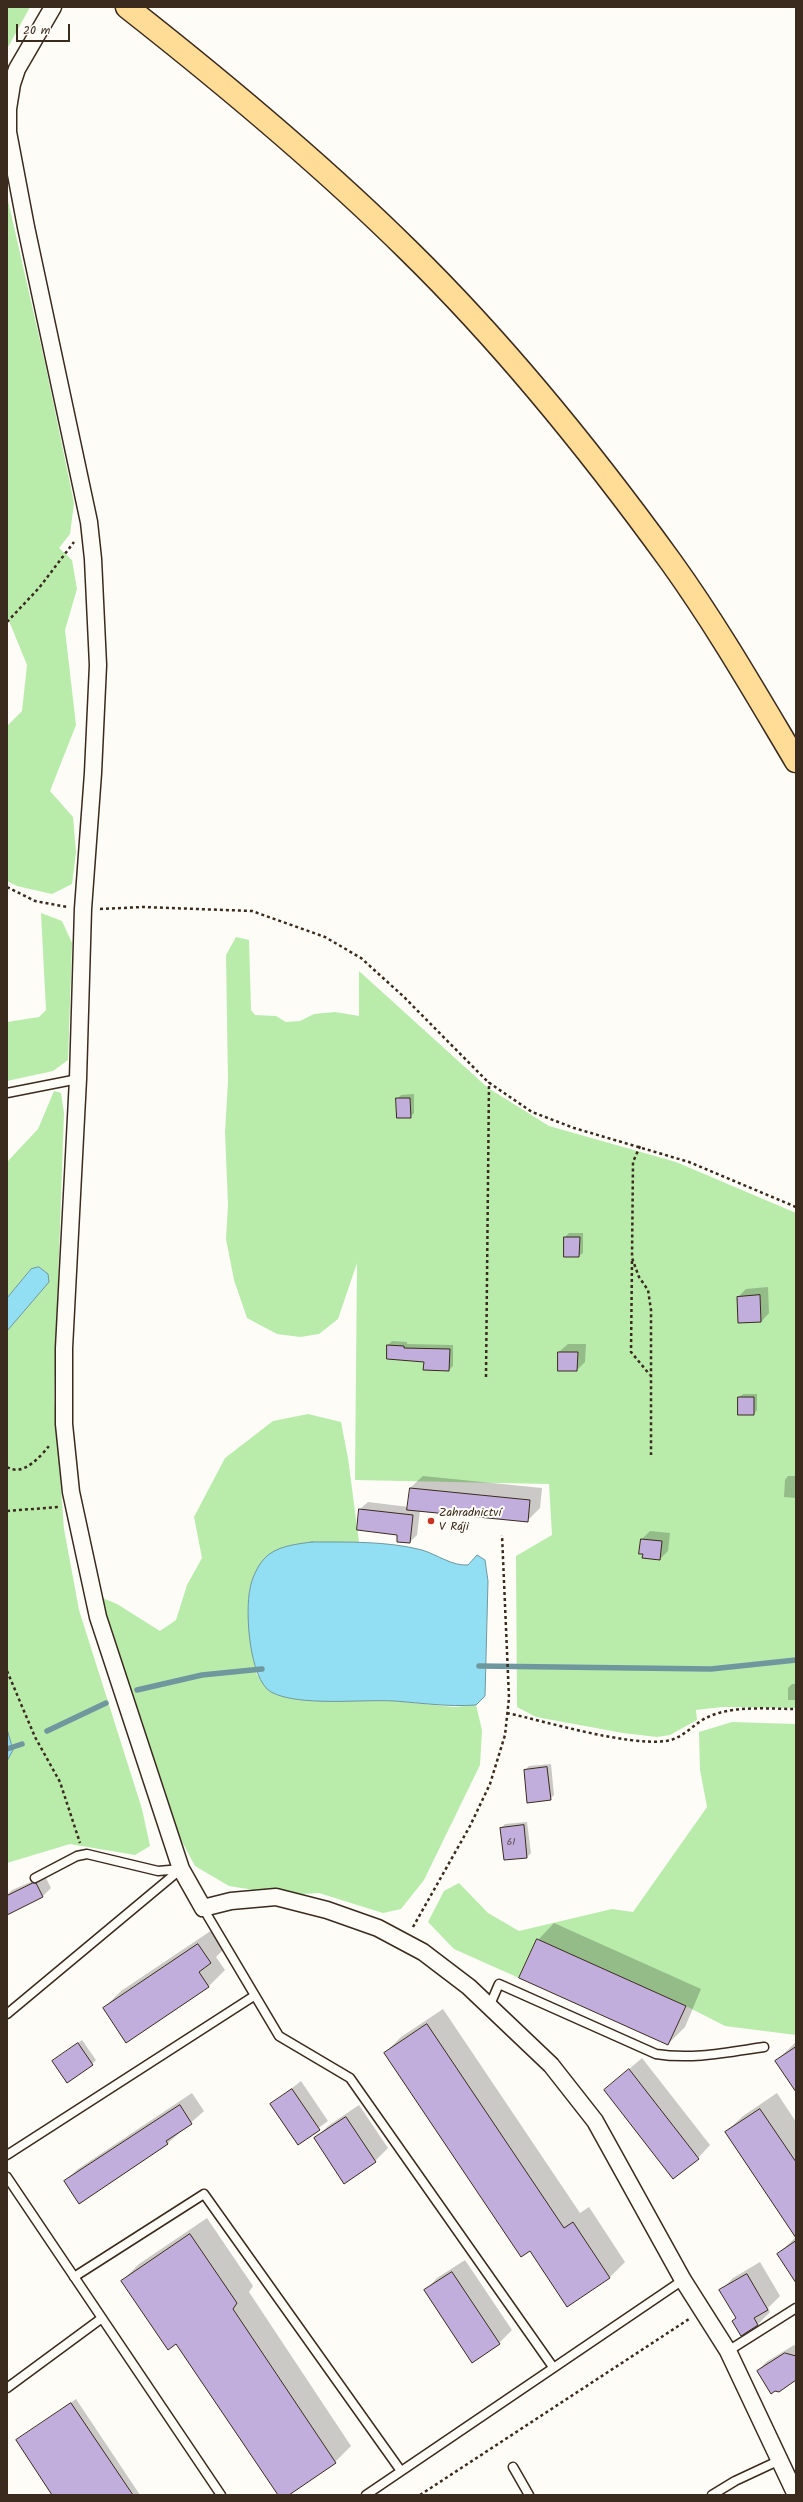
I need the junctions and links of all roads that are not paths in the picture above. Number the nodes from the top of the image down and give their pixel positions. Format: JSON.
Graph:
{"nodes":[{"id":1,"x":53,"y":7,"type":"edge"},
{"id":2,"x":127,"y":7,"type":"edge"},
{"id":3,"x":796,"y":761,"type":"edge"},
{"id":4,"x":78,"y":1079,"type":"junction"},
{"id":5,"x":7,"y":1094,"type":"edge"},
{"id":6,"x":182,"y":1869,"type":"junction"},
{"id":7,"x":36,"y":1878,"type":"dead end"},
{"id":8,"x":202,"y":1908,"type":"junction"},
{"id":9,"x":254,"y":1996,"type":"junction"},
{"id":10,"x":489,"y":2007,"type":"junction"},
{"id":11,"x":7,"y":2014,"type":"edge"},
{"id":12,"x":764,"y":2047,"type":"dead end"},
{"id":13,"x":7,"y":2155,"type":"edge"},
{"id":14,"x":7,"y":2177,"type":"edge"},
{"id":15,"x":74,"y":2277,"type":"junction"},
{"id":16,"x":683,"y":2280,"type":"junction"},
{"id":17,"x":796,"y":2308,"type":"edge"},
{"id":18,"x":102,"y":2318,"type":"junction"},
{"id":19,"x":728,"y":2351,"type":"junction"},
{"id":20,"x":553,"y":2366,"type":"junction"},
{"id":21,"x":7,"y":2388,"type":"edge"},
{"id":22,"x":780,"y":2460,"type":"junction"},
{"id":23,"x":513,"y":2467,"type":"dead end"},
{"id":24,"x":401,"y":2471,"type":"junction"},
{"id":25,"x":221,"y":2495,"type":"edge"},
{"id":26,"x":366,"y":2495,"type":"edge"},
{"id":27,"x":529,"y":2495,"type":"edge"},
{"id":28,"x":712,"y":2495,"type":"edge"},
{"id":29,"x":796,"y":2495,"type":"edge"}],
"edges":[{"from":1,"to":4,"type":"street"},
{"from":2,"to":3,"type":"main road"},
{"from":4,"to":5,"type":"lane"},
{"from":4,"to":6,"type":"street"},
{"from":6,"to":7,"type":"lane"},
{"from":6,"to":8,"type":"street"},
{"from":6,"to":11,"type":"lane"},
{"from":8,"to":9,"type":"lane"},
{"from":8,"to":10,"type":"street"},
{"from":9,"to":13,"type":"lane"},
{"from":9,"to":20,"type":"lane"},
{"from":10,"to":12,"type":"lane"},
{"from":10,"to":16,"type":"street"},
{"from":14,"to":15,"type":"lane"},
{"from":15,"to":18,"type":"lane"},
{"from":15,"to":24,"type":"lane"},
{"from":16,"to":19,"type":"street"},
{"from":16,"to":20,"type":"lane"},
{"from":17,"to":19,"type":"lane"},
{"from":18,"to":21,"type":"lane"},
{"from":18,"to":25,"type":"lane"},
{"from":19,"to":22,"type":"street"},
{"from":20,"to":24,"type":"lane"},
{"from":22,"to":28,"type":"lane"},
{"from":22,"to":29,"type":"street"},
{"from":23,"to":27,"type":"lane"},
{"from":24,"to":26,"type":"lane"}]}
